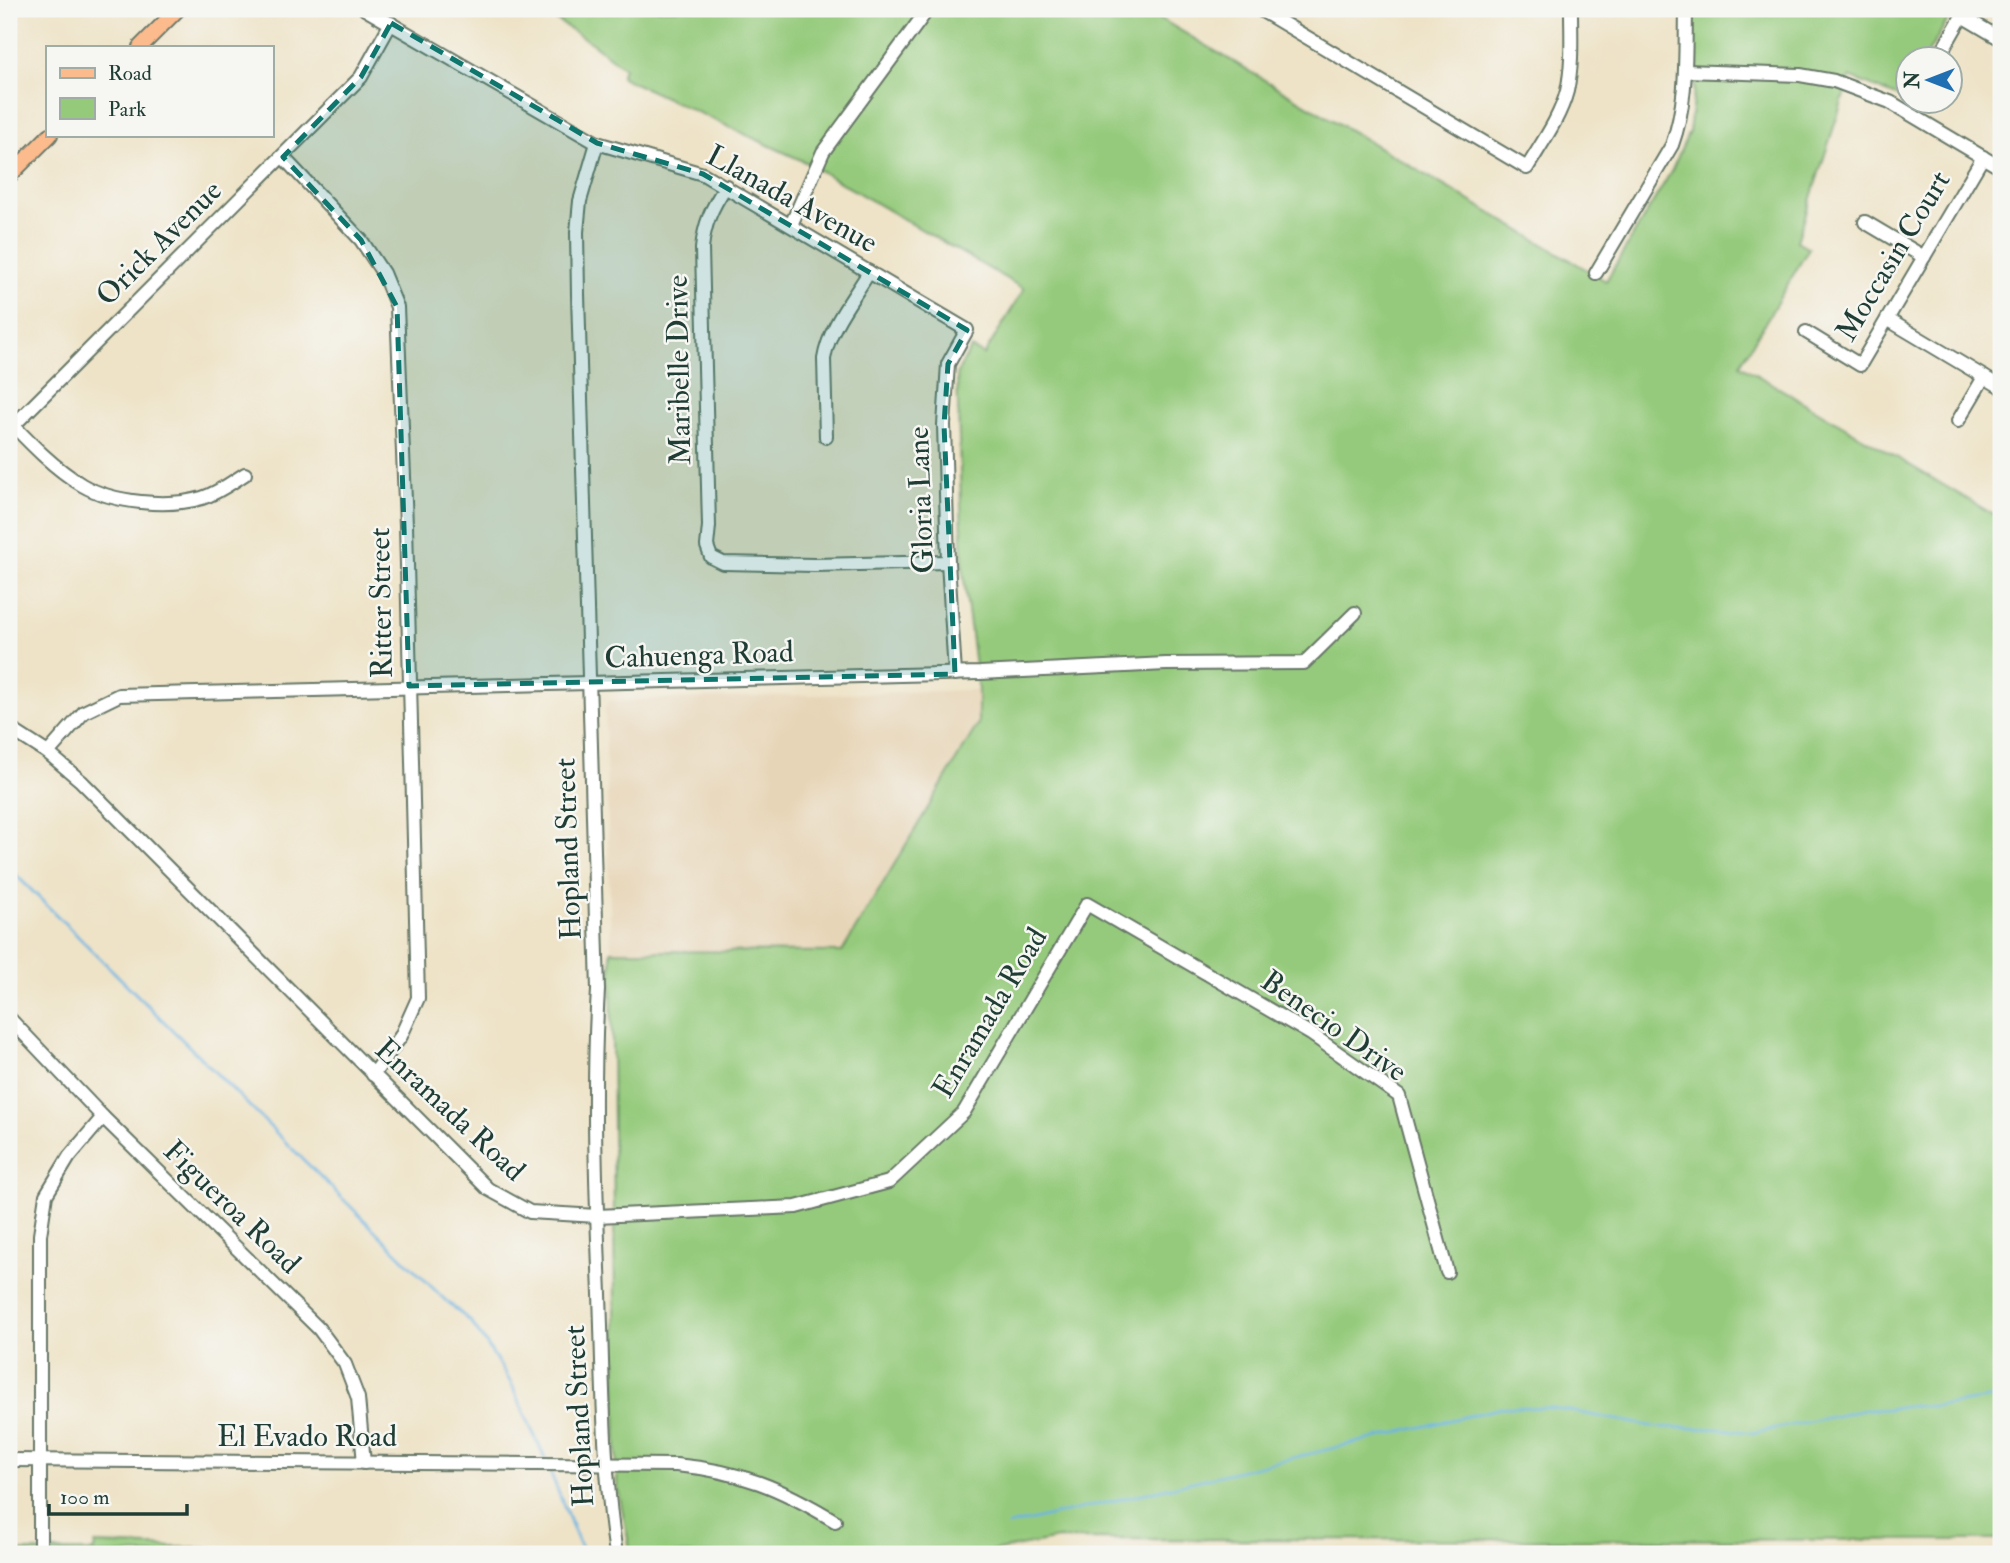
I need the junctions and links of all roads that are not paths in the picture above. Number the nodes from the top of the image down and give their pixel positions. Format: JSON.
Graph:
{"nodes":[{"id":1,"x":178,"y":9,"type":"edge"},
{"id":2,"x":365,"y":9,"type":"edge"},
{"id":3,"x":928,"y":9,"type":"edge"},
{"id":4,"x":1259,"y":9,"type":"edge"},
{"id":5,"x":1572,"y":9,"type":"edge"},
{"id":6,"x":1686,"y":9,"type":"edge"},
{"id":7,"x":391,"y":23,"type":"junction"},
{"id":8,"x":2001,"y":39,"type":"edge"},
{"id":9,"x":141,"y":46,"type":"edge"},
{"id":10,"x":1945,"y":46,"type":"edge"},
{"id":11,"x":1685,"y":71,"type":"junction"},
{"id":12,"x":1895,"y":102,"type":"edge"},
{"id":13,"x":1922,"y":116,"type":"edge"},
{"id":14,"x":49,"y":136,"type":"edge"},
{"id":15,"x":597,"y":143,"type":"junction"},
{"id":16,"x":283,"y":157,"type":"junction"},
{"id":17,"x":1983,"y":157,"type":"junction"},
{"id":18,"x":2001,"y":168,"type":"edge"},
{"id":19,"x":9,"y":176,"type":"edge"},
{"id":20,"x":726,"y":186,"type":"junction"},
{"id":21,"x":1866,"y":222,"type":"dead end"},
{"id":22,"x":791,"y":225,"type":"junction"},
{"id":23,"x":1924,"y":257,"type":"junction"},
{"id":24,"x":869,"y":272,"type":"junction"},
{"id":25,"x":1596,"y":273,"type":"dead end"},
{"id":26,"x":1887,"y":319,"type":"junction"},
{"id":27,"x":967,"y":330,"type":"joint"},
{"id":28,"x":1806,"y":332,"type":"dead end"},
{"id":29,"x":1984,"y":377,"type":"junction"},
{"id":30,"x":2001,"y":387,"type":"edge"},
{"id":31,"x":1958,"y":421,"type":"dead end"},
{"id":32,"x":10,"y":425,"type":"edge"},
{"id":33,"x":826,"y":437,"type":"dead end"},
{"id":34,"x":244,"y":474,"type":"dead end"},
{"id":35,"x":948,"y":562,"type":"junction"},
{"id":36,"x":1355,"y":613,"type":"dead end"},
{"id":37,"x":955,"y":674,"type":"junction"},
{"id":38,"x":588,"y":685,"type":"junction"},
{"id":39,"x":409,"y":686,"type":"junction"},
{"id":40,"x":9,"y":728,"type":"edge"},
{"id":41,"x":48,"y":753,"type":"junction"},
{"id":42,"x":1087,"y":904,"type":"joint"},
{"id":43,"x":9,"y":1018,"type":"edge"},
{"id":44,"x":373,"y":1076,"type":"junction"},
{"id":45,"x":103,"y":1117,"type":"junction"},
{"id":46,"x":597,"y":1216,"type":"junction"},
{"id":47,"x":1447,"y":1272,"type":"dead end"},
{"id":48,"x":9,"y":1460,"type":"edge"},
{"id":49,"x":41,"y":1461,"type":"junction"},
{"id":50,"x":364,"y":1463,"type":"junction"},
{"id":51,"x":605,"y":1465,"type":"junction"},
{"id":52,"x":835,"y":1521,"type":"dead end"},
{"id":53,"x":40,"y":1546,"type":"dead end"},
{"id":54,"x":616,"y":1554,"type":"edge"}],
"edges":[{"from":1,"to":9,"type":"main road"},
{"from":2,"to":7,"type":"street","name":"Llanada Avenue"},
{"from":3,"to":22,"type":"street"},
{"from":4,"to":5,"type":"street"},
{"from":6,"to":11,"type":"street"},
{"from":7,"to":15,"type":"street","name":"Llanada Avenue"},
{"from":7,"to":16,"type":"street","name":"Orick Avenue"},
{"from":8,"to":10,"type":"street"},
{"from":11,"to":12,"type":"street"},
{"from":11,"to":25,"type":"street"},
{"from":13,"to":17,"type":"street"},
{"from":14,"to":19,"type":"main road"},
{"from":15,"to":20,"type":"street","name":"Llanada Avenue"},
{"from":15,"to":38,"type":"street","name":"Hopland Street"},
{"from":16,"to":32,"type":"street","name":"Orick Avenue"},
{"from":16,"to":39,"type":"street","name":"Ritter Street"},
{"from":17,"to":18,"type":"street"},
{"from":17,"to":23,"type":"street","name":"Moccasin Court"},
{"from":20,"to":22,"type":"street","name":"Llanada Avenue"},
{"from":20,"to":35,"type":"street","name":"Maribelle Drive"},
{"from":21,"to":23,"type":"street"},
{"from":22,"to":24,"type":"street","name":"Llanada Avenue"},
{"from":23,"to":26,"type":"street","name":"Moccasin Court"},
{"from":24,"to":27,"type":"street","name":"Llanada Avenue"},
{"from":24,"to":33,"type":"street"},
{"from":26,"to":28,"type":"street","name":"Moccasin Court"},
{"from":26,"to":29,"type":"street"},
{"from":27,"to":35,"type":"street","name":"Gloria Lane"},
{"from":29,"to":30,"type":"street"},
{"from":29,"to":31,"type":"street"},
{"from":32,"to":34,"type":"street"},
{"from":35,"to":37,"type":"street","name":"Gloria Lane"},
{"from":36,"to":37,"type":"street","name":"Cahuenga Road"},
{"from":37,"to":38,"type":"street","name":"Cahuenga Road"},
{"from":38,"to":39,"type":"street","name":"Cahuenga Road"},
{"from":38,"to":46,"type":"street","name":"Hopland Street"},
{"from":39,"to":41,"type":"street","name":"Cahuenga Road"},
{"from":39,"to":44,"type":"street","name":"Ritter Street"},
{"from":40,"to":41,"type":"street","name":"Enramada Road"},
{"from":41,"to":44,"type":"street","name":"Enramada Road"},
{"from":42,"to":46,"type":"street","name":"Enramada Road"},
{"from":42,"to":47,"type":"street","name":"Benecio Drive"},
{"from":43,"to":45,"type":"street","name":"Figueroa Road"},
{"from":44,"to":46,"type":"street","name":"Enramada Road"},
{"from":45,"to":49,"type":"street"},
{"from":45,"to":50,"type":"street","name":"Figueroa Road"},
{"from":46,"to":51,"type":"street","name":"Hopland Street"},
{"from":48,"to":49,"type":"street","name":"El Evado Road"},
{"from":49,"to":50,"type":"street","name":"El Evado Road"},
{"from":49,"to":53,"type":"street"},
{"from":50,"to":51,"type":"street","name":"El Evado Road"},
{"from":51,"to":52,"type":"street","name":"El Evado Road"},
{"from":51,"to":54,"type":"street","name":"Hopland Street"}]}
